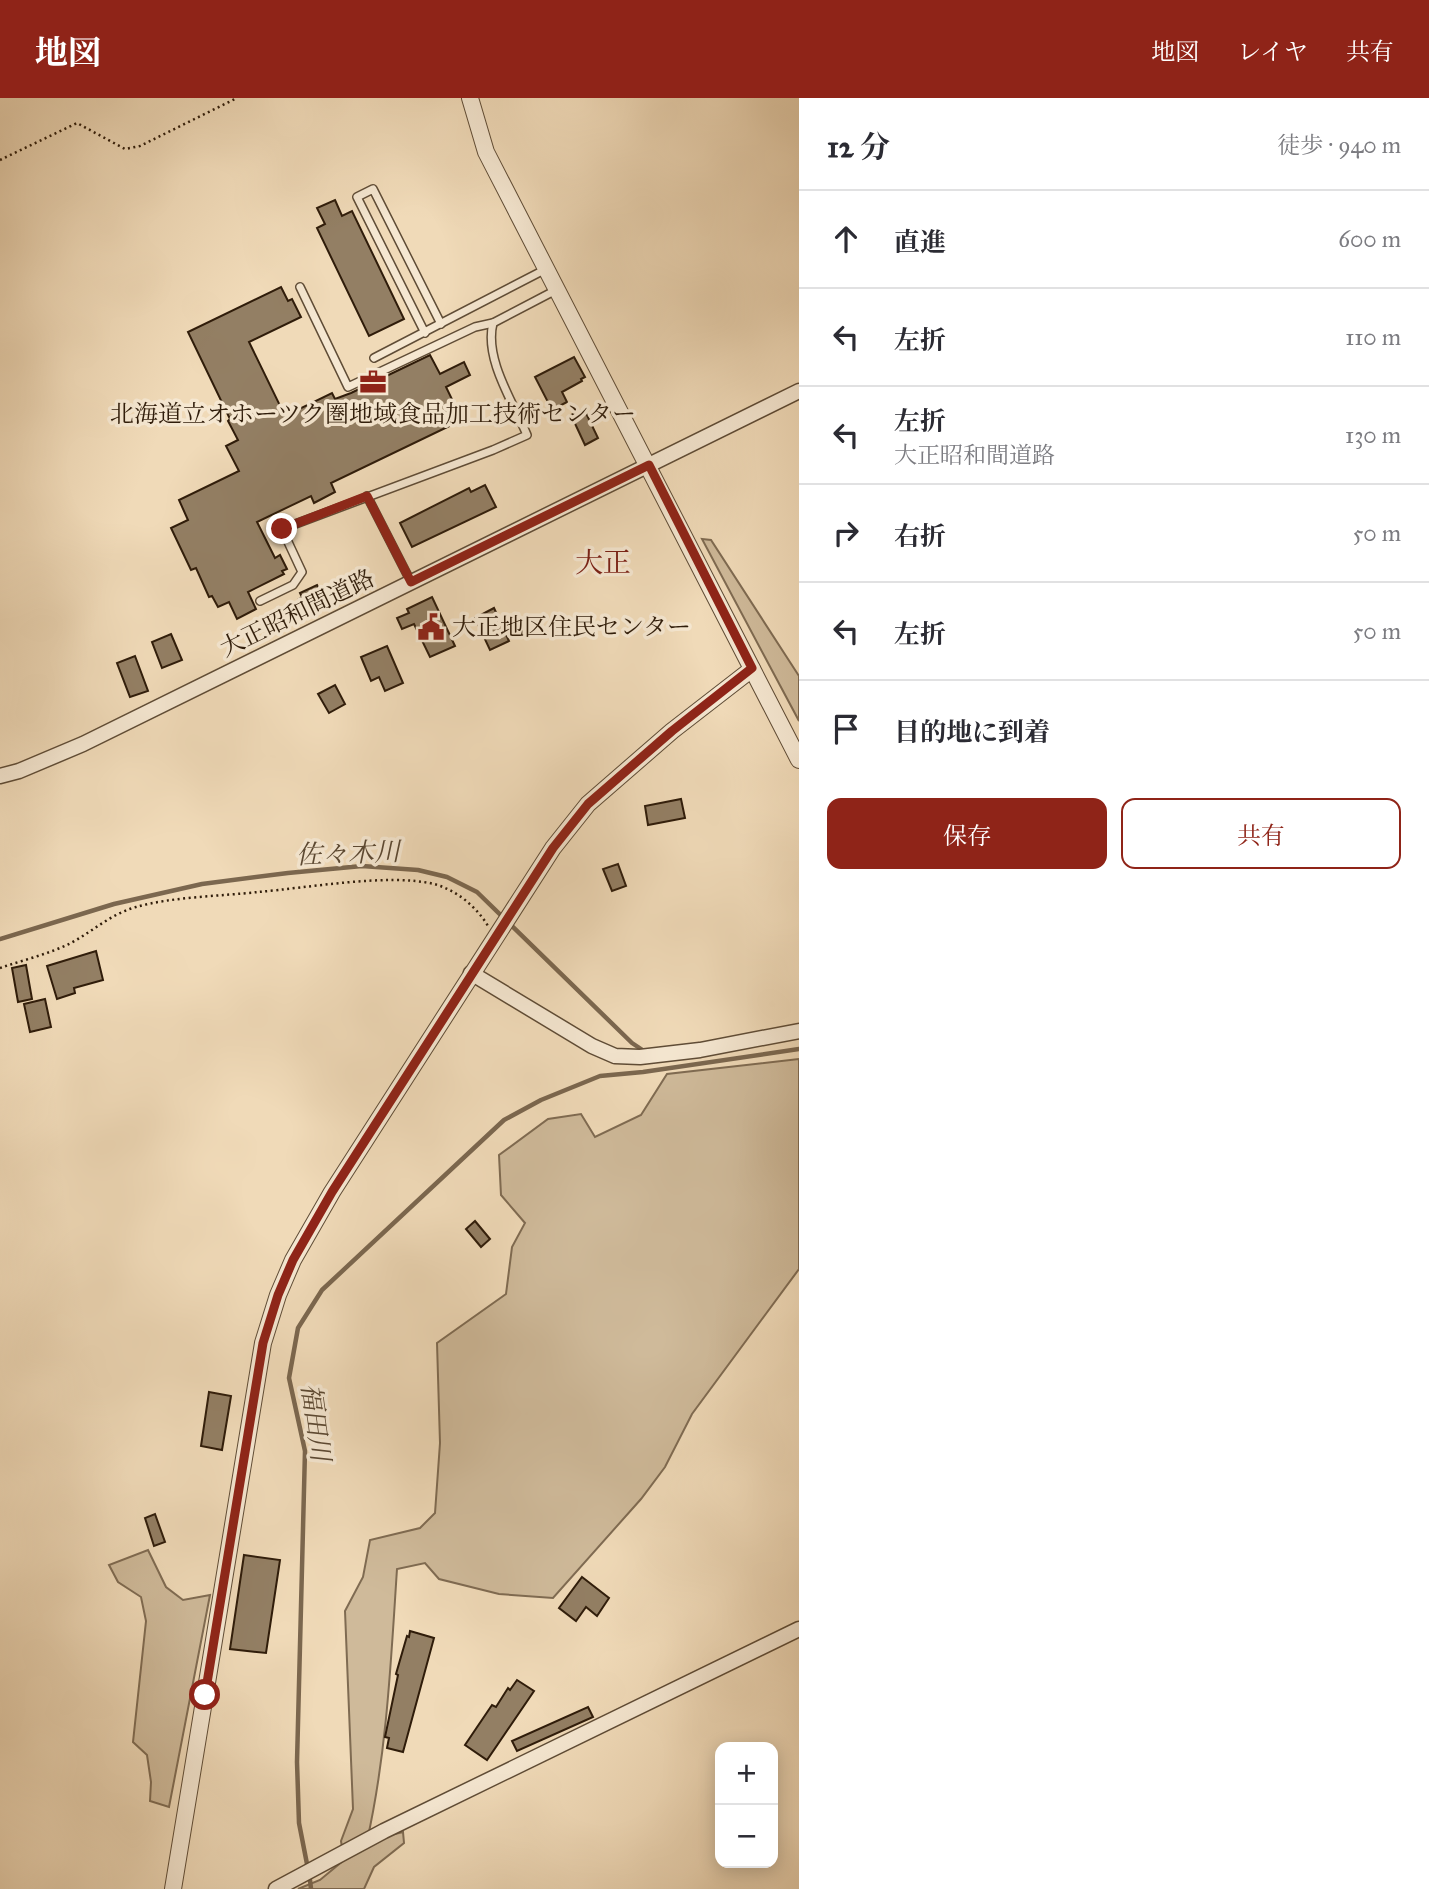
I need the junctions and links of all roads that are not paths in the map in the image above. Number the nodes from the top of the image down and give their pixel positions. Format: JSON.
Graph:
{"nodes":[{"id":1,"x":470,"y":98,"type":"edge"},
{"id":2,"x":547,"y":269,"type":"junction"},
{"id":3,"x":300,"y":287,"type":"dead end"},
{"id":4,"x":558,"y":289,"type":"junction"},
{"id":5,"x":494,"y":323,"type":"junction"},
{"id":6,"x":441,"y":324,"type":"junction"},
{"id":7,"x":425,"y":332,"type":"junction"},
{"id":8,"x":374,"y":358,"type":"dead end"},
{"id":9,"x":799,"y":391,"type":"edge"},
{"id":10,"x":649,"y":465,"type":"junction"},
{"id":11,"x":367,"y":496,"type":"junction"},
{"id":12,"x":411,"y":582,"type":"junction"},
{"id":13,"x":260,"y":601,"type":"dead end"},
{"id":14,"x":752,"y":668,"type":"junction"},
{"id":15,"x":799,"y":760,"type":"edge"},
{"id":16,"x":0,"y":776,"type":"edge"},
{"id":17,"x":471,"y":973,"type":"junction"},
{"id":18,"x":799,"y":1031,"type":"edge"},
{"id":19,"x":799,"y":1629,"type":"edge"},
{"id":20,"x":173,"y":1889,"type":"edge"},
{"id":21,"x":276,"y":1889,"type":"edge"}],
"edges":[{"from":1,"to":2,"type":"street"},
{"from":2,"to":4,"type":"street"},
{"from":2,"to":6,"type":"lane"},
{"from":3,"to":5,"type":"lane"},
{"from":4,"to":5,"type":"lane"},
{"from":4,"to":10,"type":"street"},
{"from":5,"to":11,"type":"lane"},
{"from":6,"to":7,"type":"lane"},
{"from":6,"to":7,"type":"lane"},
{"from":7,"to":8,"type":"lane"},
{"from":9,"to":10,"type":"street","name":"大正昭和間道路"},
{"from":10,"to":12,"type":"street","name":"大正昭和間道路"},
{"from":10,"to":14,"type":"street"},
{"from":11,"to":12,"type":"lane"},
{"from":11,"to":13,"type":"lane"},
{"from":12,"to":16,"type":"street","name":"大正昭和間道路"},
{"from":14,"to":15,"type":"street"},
{"from":14,"to":17,"type":"street"},
{"from":17,"to":18,"type":"street"},
{"from":17,"to":20,"type":"street"},
{"from":19,"to":21,"type":"street"}]}
